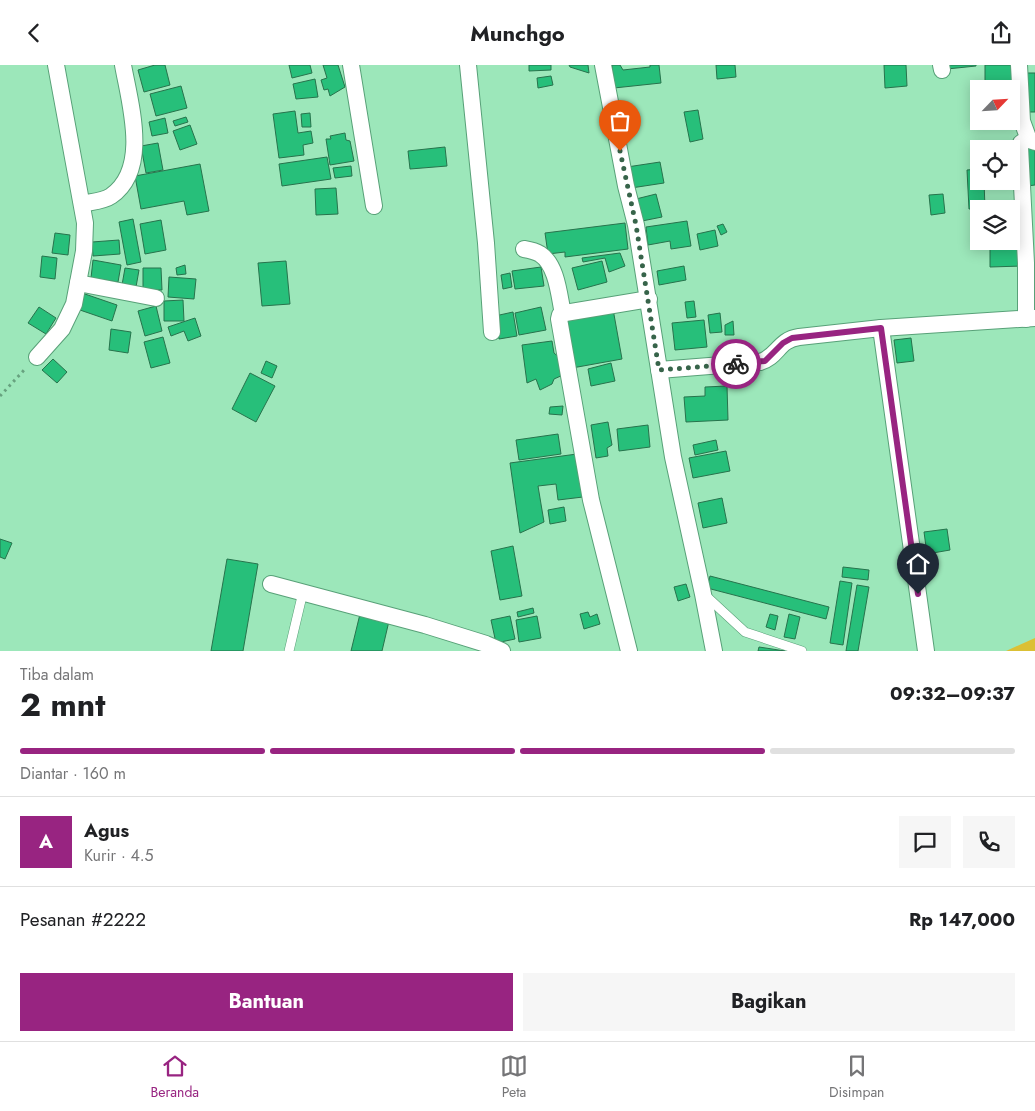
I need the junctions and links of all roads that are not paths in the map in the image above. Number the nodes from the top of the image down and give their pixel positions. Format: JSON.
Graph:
{"nodes":[{"id":1,"x":56,"y":65,"type":"edge"},
{"id":2,"x":124,"y":65,"type":"edge"},
{"id":3,"x":352,"y":65,"type":"edge"},
{"id":4,"x":468,"y":65,"type":"edge"},
{"id":5,"x":604,"y":65,"type":"edge"},
{"id":6,"x":1019,"y":65,"type":"edge"},
{"id":7,"x":1032,"y":140,"type":"edge"},
{"id":8,"x":82,"y":204,"type":"junction"},
{"id":9,"x":374,"y":206,"type":"dead end"},
{"id":10,"x":524,"y":249,"type":"dead end"},
{"id":11,"x":78,"y":283,"type":"junction"},
{"id":12,"x":156,"y":298,"type":"dead end"},
{"id":13,"x":648,"y":299,"type":"junction"},
{"id":14,"x":563,"y":313,"type":"junction"},
{"id":15,"x":1031,"y":319,"type":"edge"},
{"id":16,"x":881,"y":328,"type":"junction"},
{"id":17,"x":492,"y":332,"type":"dead end"},
{"id":18,"x":37,"y":357,"type":"road end"},
{"id":19,"x":659,"y":370,"type":"junction"},
{"id":20,"x":271,"y":584,"type":"dead end"},
{"id":21,"x":303,"y":592,"type":"junction"},
{"id":22,"x":703,"y":594,"type":"junction"},
{"id":23,"x":289,"y":651,"type":"edge"},
{"id":24,"x":502,"y":651,"type":"edge"},
{"id":25,"x":629,"y":651,"type":"edge"},
{"id":26,"x":714,"y":651,"type":"edge"},
{"id":27,"x":802,"y":651,"type":"edge"},
{"id":28,"x":926,"y":651,"type":"edge"}],
"edges":[{"from":1,"to":8,"type":"street"},
{"from":2,"to":8,"type":"street"},
{"from":3,"to":9,"type":"street"},
{"from":4,"to":17,"type":"street"},
{"from":5,"to":13,"type":"street"},
{"from":6,"to":7,"type":"street"},
{"from":7,"to":15,"type":"street"},
{"from":8,"to":11,"type":"street"},
{"from":10,"to":14,"type":"street"},
{"from":11,"to":12,"type":"street"},
{"from":11,"to":18,"type":"street"},
{"from":13,"to":14,"type":"street"},
{"from":13,"to":19,"type":"street"},
{"from":14,"to":25,"type":"street"},
{"from":15,"to":16,"type":"street"},
{"from":16,"to":19,"type":"street"},
{"from":16,"to":28,"type":"street"},
{"from":19,"to":22,"type":"street"},
{"from":20,"to":21,"type":"street"},
{"from":21,"to":23,"type":"lane"},
{"from":21,"to":24,"type":"street"},
{"from":22,"to":26,"type":"street"},
{"from":22,"to":27,"type":"lane"}]}
